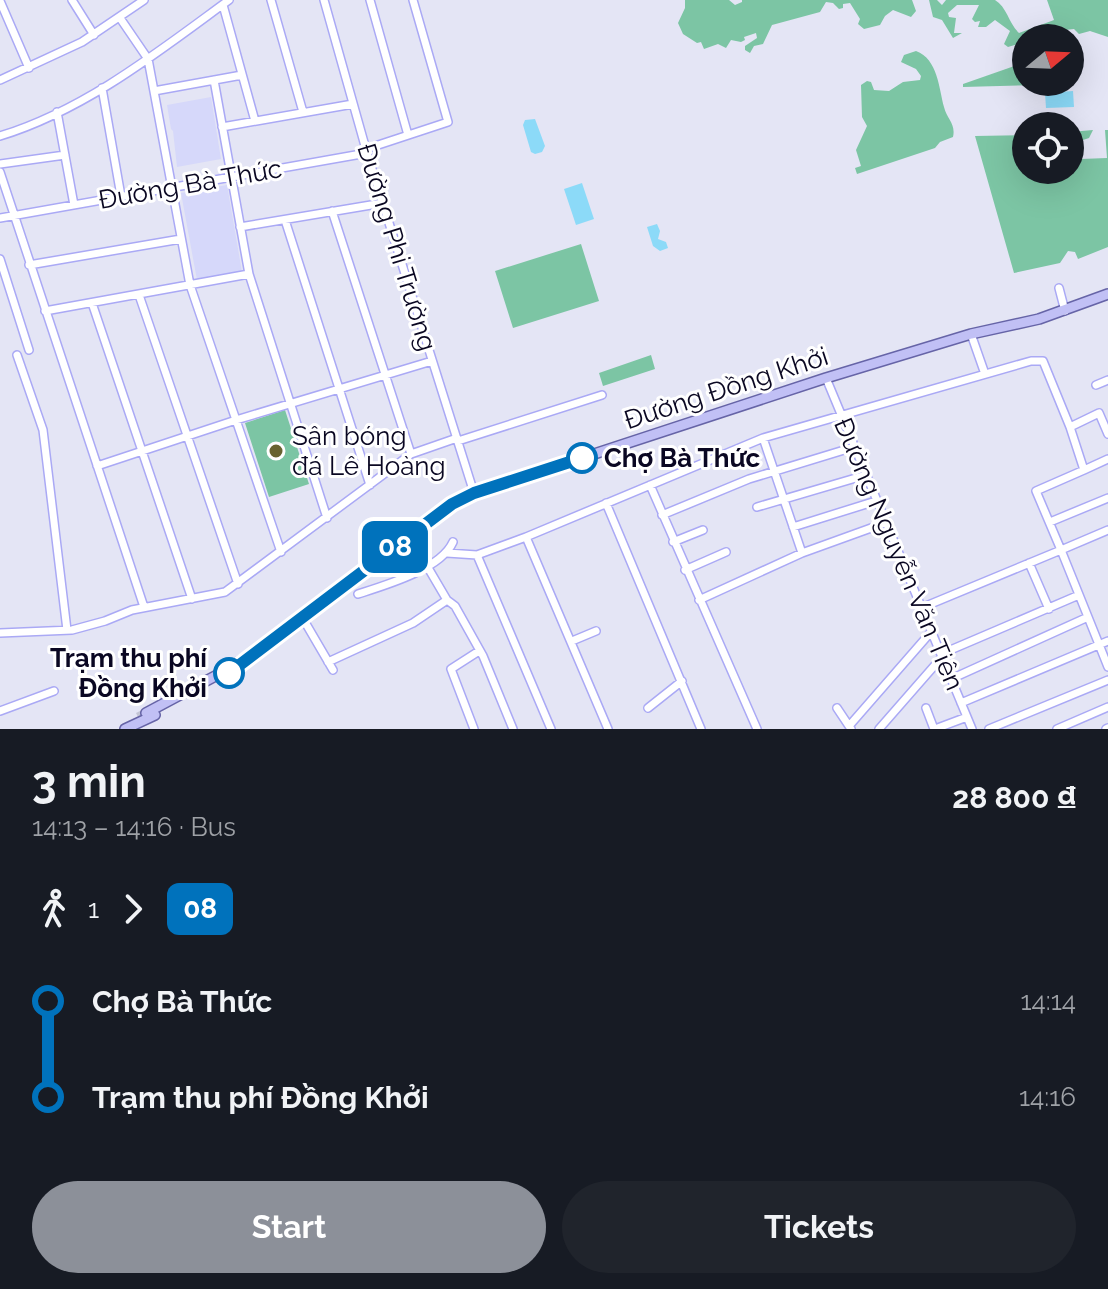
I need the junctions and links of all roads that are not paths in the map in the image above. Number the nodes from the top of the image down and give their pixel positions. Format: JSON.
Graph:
{"nodes":[{"id":1,"x":72,"y":0,"type":"edge"},
{"id":2,"x":128,"y":0,"type":"edge"},
{"id":3,"x":144,"y":0,"type":"edge"},
{"id":4,"x":271,"y":0,"type":"edge"},
{"id":5,"x":324,"y":0,"type":"edge"},
{"id":6,"x":370,"y":0,"type":"edge"},
{"id":7,"x":413,"y":0,"type":"edge"},
{"id":8,"x":0,"y":1,"type":"edge"},
{"id":9,"x":226,"y":2,"type":"edge"},
{"id":10,"x":133,"y":8,"type":"junction"},
{"id":11,"x":120,"y":18,"type":"junction"},
{"id":12,"x":94,"y":35,"type":"junction"},
{"id":13,"x":148,"y":59,"type":"junction"},
{"id":14,"x":29,"y":68,"type":"junction"},
{"id":15,"x":242,"y":75,"type":"junction"},
{"id":16,"x":0,"y":80,"type":"edge"},
{"id":17,"x":214,"y":80,"type":"junction"},
{"id":18,"x":102,"y":88,"type":"junction"},
{"id":19,"x":154,"y":91,"type":"junction"},
{"id":20,"x":353,"y":104,"type":"junction"},
{"id":21,"x":57,"y":112,"type":"junction"},
{"id":22,"x":303,"y":112,"type":"junction"},
{"id":23,"x":255,"y":121,"type":"junction"},
{"id":24,"x":222,"y":127,"type":"junction"},
{"id":25,"x":408,"y":135,"type":"junction"},
{"id":26,"x":0,"y":136,"type":"edge"},
{"id":27,"x":367,"y":151,"type":"junction"},
{"id":28,"x":65,"y":155,"type":"junction"},
{"id":29,"x":0,"y":164,"type":"edge"},
{"id":30,"x":0,"y":172,"type":"edge"},
{"id":31,"x":231,"y":177,"type":"junction"},
{"id":32,"x":171,"y":188,"type":"junction"},
{"id":33,"x":121,"y":196,"type":"junction"},
{"id":34,"x":383,"y":203,"type":"junction"},
{"id":35,"x":74,"y":205,"type":"junction"},
{"id":36,"x":332,"y":211,"type":"junction"},
{"id":37,"x":14,"y":215,"type":"junction"},
{"id":38,"x":0,"y":218,"type":"edge"},
{"id":39,"x":285,"y":220,"type":"junction"},
{"id":40,"x":240,"y":227,"type":"junction"},
{"id":41,"x":181,"y":239,"type":"junction"},
{"id":42,"x":0,"y":259,"type":"edge"},
{"id":43,"x":29,"y":265,"type":"junction"},
{"id":44,"x":249,"y":274,"type":"junction"},
{"id":45,"x":190,"y":285,"type":"junction"},
{"id":46,"x":1059,"y":288,"type":"dead end"},
{"id":47,"x":1108,"y":294,"type":"edge"},
{"id":48,"x":139,"y":295,"type":"junction"},
{"id":49,"x":92,"y":303,"type":"junction"},
{"id":50,"x":45,"y":311,"type":"junction"},
{"id":51,"x":1065,"y":311,"type":"junction"},
{"id":52,"x":971,"y":334,"type":"junction"},
{"id":53,"x":29,"y":350,"type":"dead end"},
{"id":54,"x":17,"y":355,"type":"dead end"},
{"id":55,"x":432,"y":361,"type":"junction"},
{"id":56,"x":985,"y":374,"type":"junction"},
{"id":57,"x":385,"y":375,"type":"junction"},
{"id":58,"x":826,"y":378,"type":"junction"},
{"id":59,"x":1108,"y":380,"type":"edge"},
{"id":60,"x":1096,"y":385,"type":"dead end"},
{"id":61,"x":339,"y":389,"type":"junction"},
{"id":62,"x":602,"y":395,"type":"dead end"},
{"id":63,"x":290,"y":403,"type":"junction"},
{"id":64,"x":1108,"y":408,"type":"edge"},
{"id":65,"x":1099,"y":413,"type":"junction"},
{"id":66,"x":841,"y":416,"type":"junction"},
{"id":67,"x":236,"y":420,"type":"junction"},
{"id":68,"x":1070,"y":427,"type":"junction"},
{"id":69,"x":1108,"y":434,"type":"edge"},
{"id":70,"x":187,"y":436,"type":"junction"},
{"id":71,"x":763,"y":438,"type":"junction"},
{"id":72,"x":458,"y":440,"type":"junction"},
{"id":73,"x":854,"y":447,"type":"junction"},
{"id":74,"x":142,"y":451,"type":"junction"},
{"id":75,"x":411,"y":454,"type":"junction"},
{"id":76,"x":1108,"y":459,"type":"edge"},
{"id":77,"x":97,"y":466,"type":"junction"},
{"id":78,"x":1084,"y":470,"type":"junction"},
{"id":79,"x":774,"y":471,"type":"junction"},
{"id":80,"x":866,"y":475,"type":"junction"},
{"id":81,"x":370,"y":485,"type":"junction"},
{"id":82,"x":650,"y":485,"type":"junction"},
{"id":83,"x":474,"y":493,"type":"junction"},
{"id":84,"x":782,"y":498,"type":"junction"},
{"id":85,"x":1108,"y":498,"type":"edge"},
{"id":86,"x":876,"y":501,"type":"junction"},
{"id":87,"x":606,"y":503,"type":"junction"},
{"id":88,"x":757,"y":507,"type":"dead end"},
{"id":89,"x":662,"y":515,"type":"junction"},
{"id":90,"x":327,"y":518,"type":"junction"},
{"id":91,"x":1050,"y":522,"type":"junction"},
{"id":92,"x":885,"y":523,"type":"junction"},
{"id":93,"x":793,"y":527,"type":"junction"},
{"id":94,"x":703,"y":530,"type":"dead end"},
{"id":95,"x":1108,"y":530,"type":"edge"},
{"id":96,"x":526,"y":537,"type":"junction"},
{"id":97,"x":453,"y":542,"type":"dead end"},
{"id":98,"x":673,"y":542,"type":"junction"},
{"id":99,"x":1061,"y":550,"type":"junction"},
{"id":100,"x":281,"y":552,"type":"junction"},
{"id":101,"x":726,"y":552,"type":"dead end"},
{"id":102,"x":447,"y":553,"type":"junction"},
{"id":103,"x":802,"y":553,"type":"junction"},
{"id":104,"x":477,"y":555,"type":"junction"},
{"id":105,"x":1029,"y":563,"type":"junction"},
{"id":106,"x":427,"y":566,"type":"junction"},
{"id":107,"x":685,"y":570,"type":"junction"},
{"id":108,"x":238,"y":584,"type":"junction"},
{"id":109,"x":358,"y":594,"type":"dead end"},
{"id":110,"x":1079,"y":595,"type":"junction"},
{"id":111,"x":192,"y":599,"type":"junction"},
{"id":112,"x":447,"y":600,"type":"junction"},
{"id":113,"x":699,"y":600,"type":"junction"},
{"id":114,"x":144,"y":607,"type":"junction"},
{"id":115,"x":921,"y":608,"type":"junction"},
{"id":116,"x":1049,"y":609,"type":"junction"},
{"id":117,"x":302,"y":617,"type":"junction"},
{"id":118,"x":1088,"y":617,"type":"junction"},
{"id":119,"x":67,"y":630,"type":"junction"},
{"id":120,"x":596,"y":631,"type":"dead end"},
{"id":121,"x":931,"y":632,"type":"junction"},
{"id":122,"x":0,"y":633,"type":"edge"},
{"id":123,"x":572,"y":641,"type":"junction"},
{"id":124,"x":1108,"y":641,"type":"edge"},
{"id":125,"x":1099,"y":645,"type":"junction"},
{"id":126,"x":261,"y":648,"type":"junction"},
{"id":127,"x":479,"y":651,"type":"junction"},
{"id":128,"x":941,"y":655,"type":"junction"},
{"id":129,"x":1108,"y":667,"type":"edge"},
{"id":130,"x":951,"y":679,"type":"junction"},
{"id":131,"x":1108,"y":680,"type":"edge"},
{"id":132,"x":682,"y":681,"type":"junction"},
{"id":133,"x":54,"y":691,"type":"dead end"},
{"id":134,"x":961,"y":703,"type":"junction"},
{"id":135,"x":1108,"y":707,"type":"edge"},
{"id":136,"x":648,"y":708,"type":"dead end"},
{"id":137,"x":837,"y":708,"type":"dead end"},
{"id":138,"x":926,"y":708,"type":"dead end"},
{"id":139,"x":0,"y":711,"type":"edge"},
{"id":140,"x":967,"y":717,"type":"junction"},
{"id":141,"x":850,"y":727,"type":"edge"},
{"id":142,"x":118,"y":729,"type":"edge"},
{"id":143,"x":125,"y":729,"type":"edge"},
{"id":144,"x":474,"y":729,"type":"edge"},
{"id":145,"x":513,"y":729,"type":"edge"},
{"id":146,"x":551,"y":729,"type":"edge"},
{"id":147,"x":608,"y":729,"type":"edge"},
{"id":148,"x":701,"y":729,"type":"edge"},
{"id":149,"x":757,"y":729,"type":"edge"},
{"id":150,"x":879,"y":729,"type":"edge"},
{"id":151,"x":934,"y":729,"type":"edge"},
{"id":152,"x":972,"y":729,"type":"edge"},
{"id":153,"x":989,"y":729,"type":"edge"},
{"id":154,"x":1057,"y":729,"type":"edge"}],
"edges":[{"from":1,"to":12,"type":"street"},
{"from":2,"to":10,"type":"street"},
{"from":3,"to":10,"type":"street"},
{"from":4,"to":22,"type":"street"},
{"from":5,"to":20,"type":"street","name":"Đường Phi Trường"},
{"from":6,"to":25,"type":"street"},
{"from":7,"to":25,"type":"street","name":"Đường Bà Thức"},
{"from":8,"to":14,"type":"street"},
{"from":9,"to":13,"type":"street"},
{"from":9,"to":15,"type":"street"},
{"from":10,"to":11,"type":"street"},
{"from":11,"to":12,"type":"street"},
{"from":11,"to":13,"type":"street"},
{"from":12,"to":14,"type":"street"},
{"from":13,"to":18,"type":"street"},
{"from":13,"to":19,"type":"street"},
{"from":14,"to":16,"type":"street"},
{"from":15,"to":17,"type":"street"},
{"from":15,"to":23,"type":"street"},
{"from":17,"to":19,"type":"street"},
{"from":17,"to":24,"type":"street"},
{"from":18,"to":21,"type":"street"},
{"from":18,"to":33,"type":"street"},
{"from":19,"to":32,"type":"street"},
{"from":20,"to":22,"type":"street"},
{"from":20,"to":27,"type":"street","name":"Đường Phi Trường"},
{"from":21,"to":26,"type":"street"},
{"from":21,"to":28,"type":"street"},
{"from":22,"to":23,"type":"street"},
{"from":23,"to":24,"type":"street"},
{"from":24,"to":31,"type":"street"},
{"from":25,"to":27,"type":"street","name":"Đường Bà Thức"},
{"from":27,"to":31,"type":"street","name":"Đường Bà Thức"},
{"from":27,"to":34,"type":"street","name":"Đường Phi Trường"},
{"from":28,"to":29,"type":"street"},
{"from":28,"to":35,"type":"street"},
{"from":30,"to":37,"type":"street"},
{"from":31,"to":32,"type":"street","name":"Đường Bà Thức"},
{"from":31,"to":40,"type":"street"},
{"from":32,"to":33,"type":"street","name":"Đường Bà Thức"},
{"from":32,"to":41,"type":"street"},
{"from":33,"to":35,"type":"street","name":"Đường Bà Thức"},
{"from":34,"to":36,"type":"street"},
{"from":34,"to":55,"type":"street","name":"Đường Phi Trường"},
{"from":35,"to":37,"type":"street","name":"Đường Bà Thức"},
{"from":36,"to":39,"type":"street"},
{"from":36,"to":57,"type":"street"},
{"from":37,"to":38,"type":"street","name":"Đường Bà Thức"},
{"from":37,"to":43,"type":"street"},
{"from":39,"to":40,"type":"street"},
{"from":39,"to":61,"type":"street"},
{"from":40,"to":44,"type":"street"},
{"from":41,"to":43,"type":"street"},
{"from":41,"to":45,"type":"street"},
{"from":42,"to":53,"type":"street"},
{"from":43,"to":50,"type":"street"},
{"from":44,"to":45,"type":"street"},
{"from":44,"to":63,"type":"street"},
{"from":45,"to":48,"type":"street"},
{"from":45,"to":67,"type":"street"},
{"from":46,"to":51,"type":"street"},
{"from":47,"to":51,"type":"main road","name":"Đường Đồng Khởi"},
{"from":48,"to":49,"type":"street"},
{"from":48,"to":70,"type":"street"},
{"from":49,"to":50,"type":"street"},
{"from":49,"to":74,"type":"street"},
{"from":50,"to":77,"type":"street"},
{"from":51,"to":52,"type":"main road","name":"Đường Đồng Khởi"},
{"from":52,"to":56,"type":"street"},
{"from":52,"to":58,"type":"main road","name":"Đường Đồng Khởi"},
{"from":54,"to":119,"type":"street"},
{"from":55,"to":57,"type":"street"},
{"from":55,"to":72,"type":"street","name":"Đường Phi Trường"},
{"from":56,"to":66,"type":"street"},
{"from":56,"to":68,"type":"street"},
{"from":57,"to":61,"type":"street"},
{"from":57,"to":75,"type":"street"},
{"from":58,"to":66,"type":"street","name":"Đường Nguyễn Văn Tiên"},
{"from":58,"to":83,"type":"main road","name":"Đường Đồng Khởi"},
{"from":59,"to":60,"type":"street"},
{"from":61,"to":63,"type":"street"},
{"from":61,"to":81,"type":"street"},
{"from":62,"to":72,"type":"street"},
{"from":63,"to":67,"type":"street"},
{"from":63,"to":90,"type":"street"},
{"from":64,"to":65,"type":"street"},
{"from":65,"to":68,"type":"street"},
{"from":65,"to":69,"type":"street"},
{"from":66,"to":71,"type":"street"},
{"from":66,"to":73,"type":"street","name":"Đường Nguyễn Văn Tiên"},
{"from":67,"to":70,"type":"street"},
{"from":67,"to":100,"type":"street"},
{"from":68,"to":78,"type":"street"},
{"from":70,"to":74,"type":"street"},
{"from":70,"to":108,"type":"street"},
{"from":71,"to":79,"type":"street"},
{"from":71,"to":82,"type":"street"},
{"from":72,"to":75,"type":"street"},
{"from":72,"to":83,"type":"street","name":"Đường Phi Trường"},
{"from":73,"to":79,"type":"street"},
{"from":73,"to":80,"type":"street","name":"Đường Nguyễn Văn Tiên"},
{"from":74,"to":77,"type":"street"},
{"from":74,"to":111,"type":"street"},
{"from":75,"to":81,"type":"street"},
{"from":76,"to":78,"type":"street"},
{"from":77,"to":114,"type":"street"},
{"from":78,"to":91,"type":"street"},
{"from":79,"to":84,"type":"street"},
{"from":79,"to":89,"type":"street"},
{"from":80,"to":84,"type":"street"},
{"from":80,"to":86,"type":"street","name":"Đường Nguyễn Văn Tiên"},
{"from":81,"to":90,"type":"street"},
{"from":82,"to":87,"type":"street"},
{"from":82,"to":89,"type":"street"},
{"from":83,"to":117,"type":"main road","name":"Đường Đồng Khởi"},
{"from":84,"to":88,"type":"street"},
{"from":84,"to":93,"type":"street"},
{"from":85,"to":91,"type":"street"},
{"from":86,"to":92,"type":"street","name":"Đường Nguyễn Văn Tiên"},
{"from":86,"to":93,"type":"street"},
{"from":87,"to":96,"type":"street"},
{"from":87,"to":132,"type":"street"},
{"from":89,"to":98,"type":"street"},
{"from":90,"to":100,"type":"street"},
{"from":91,"to":99,"type":"street"},
{"from":92,"to":103,"type":"street"},
{"from":92,"to":115,"type":"street","name":"Đường Nguyễn Văn Tiên"},
{"from":93,"to":103,"type":"street"},
{"from":94,"to":98,"type":"street"},
{"from":95,"to":99,"type":"street"},
{"from":96,"to":104,"type":"street"},
{"from":96,"to":123,"type":"street"},
{"from":97,"to":102,"type":"street"},
{"from":98,"to":107,"type":"street"},
{"from":99,"to":105,"type":"street"},
{"from":99,"to":110,"type":"street"},
{"from":100,"to":108,"type":"street"},
{"from":101,"to":107,"type":"street"},
{"from":102,"to":104,"type":"street"},
{"from":102,"to":106,"type":"street"},
{"from":103,"to":113,"type":"street"},
{"from":104,"to":146,"type":"street"},
{"from":105,"to":115,"type":"street"},
{"from":105,"to":116,"type":"street"},
{"from":106,"to":109,"type":"street"},
{"from":106,"to":112,"type":"street"},
{"from":107,"to":113,"type":"street"},
{"from":108,"to":111,"type":"street"},
{"from":110,"to":116,"type":"street"},
{"from":110,"to":118,"type":"street"},
{"from":111,"to":114,"type":"street"},
{"from":112,"to":117,"type":"street"},
{"from":112,"to":127,"type":"street"},
{"from":113,"to":149,"type":"street"},
{"from":114,"to":119,"type":"street"},
{"from":115,"to":121,"type":"street","name":"Đường Nguyễn Văn Tiên"},
{"from":116,"to":128,"type":"street"},
{"from":117,"to":126,"type":"main road","name":"Đường Đồng Khởi"},
{"from":118,"to":125,"type":"street"},
{"from":118,"to":130,"type":"street"},
{"from":119,"to":122,"type":"street"},
{"from":120,"to":123,"type":"street"},
{"from":121,"to":128,"type":"street","name":"Đường Nguyễn Văn Tiên"},
{"from":121,"to":141,"type":"street"},
{"from":123,"to":147,"type":"street"},
{"from":124,"to":125,"type":"street"},
{"from":125,"to":129,"type":"street"},
{"from":125,"to":134,"type":"street"},
{"from":126,"to":142,"type":"main road","name":"Đường Đồng Khởi"},
{"from":126,"to":143,"type":"main road","name":"Đường Đồng Khởi"},
{"from":127,"to":144,"type":"street"},
{"from":127,"to":145,"type":"street"},
{"from":128,"to":130,"type":"street","name":"Đường Nguyễn Văn Tiên"},
{"from":128,"to":150,"type":"street"},
{"from":130,"to":134,"type":"street","name":"Đường Nguyễn Văn Tiên"},
{"from":131,"to":153,"type":"street"},
{"from":132,"to":136,"type":"street"},
{"from":132,"to":148,"type":"street"},
{"from":133,"to":139,"type":"street"},
{"from":134,"to":140,"type":"street","name":"Đường Nguyễn Văn Tiên"},
{"from":135,"to":154,"type":"street"},
{"from":137,"to":141,"type":"street"},
{"from":138,"to":151,"type":"street"},
{"from":140,"to":151,"type":"street"},
{"from":140,"to":152,"type":"street","name":"Đường Nguyễn Văn Tiên"}]}
